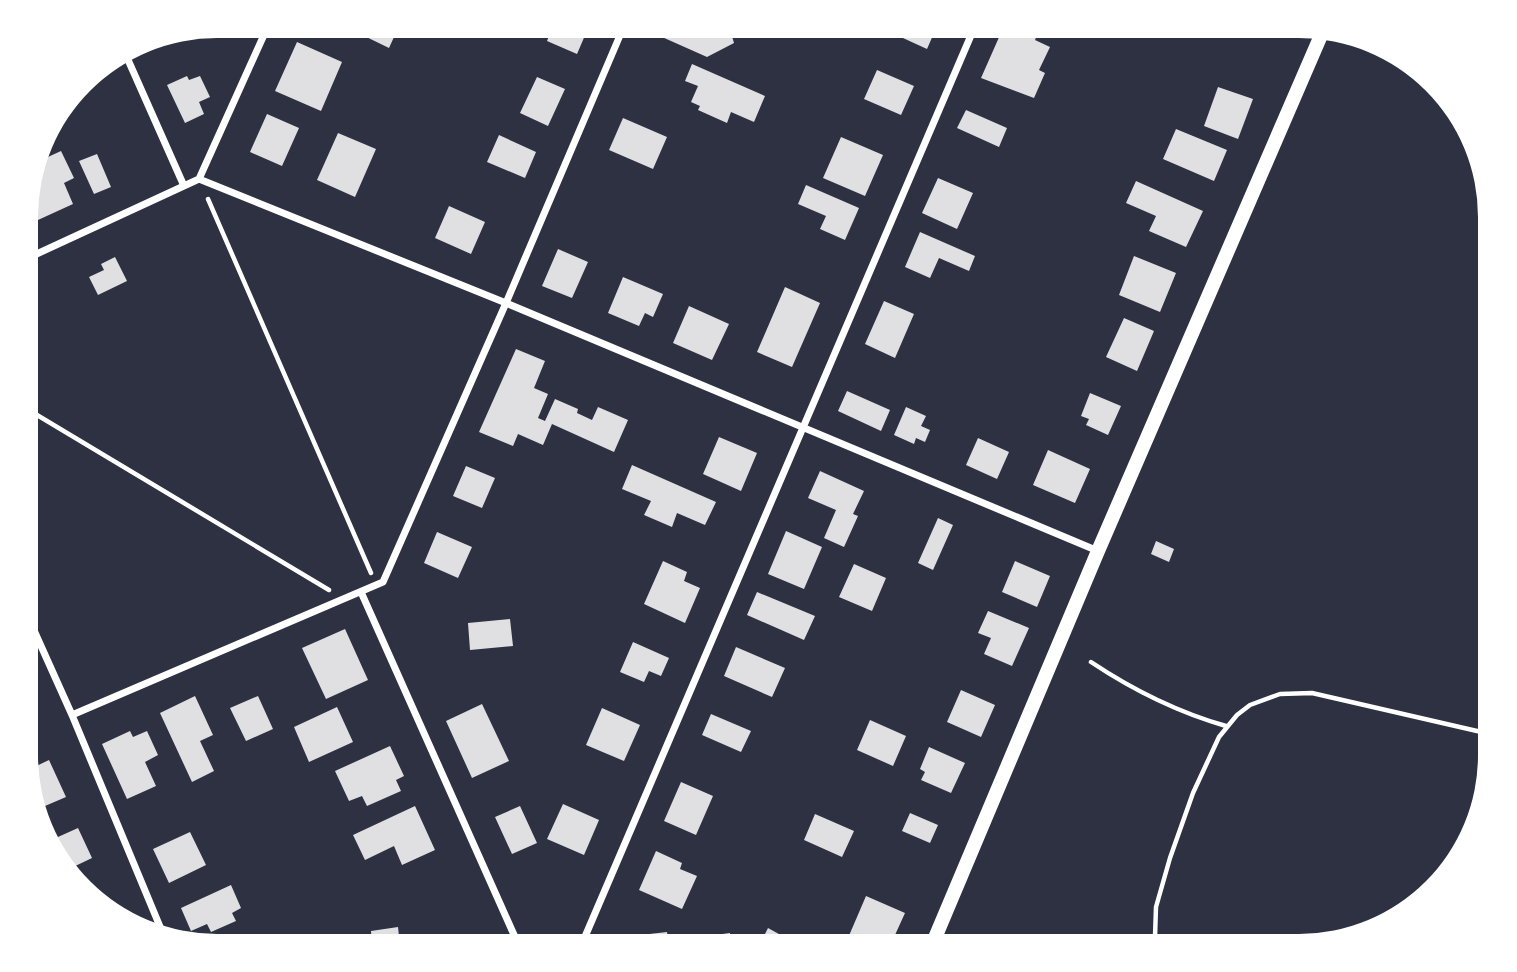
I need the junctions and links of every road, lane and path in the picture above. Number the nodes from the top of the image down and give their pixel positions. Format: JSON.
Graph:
{"nodes":[{"id":1,"x":263,"y":38,"type":"edge"},
{"id":2,"x":619,"y":38,"type":"edge"},
{"id":3,"x":970,"y":38,"type":"edge"},
{"id":4,"x":1319,"y":40,"type":"edge"},
{"id":5,"x":129,"y":62,"type":"edge"},
{"id":6,"x":199,"y":179,"type":"junction"},
{"id":7,"x":184,"y":186,"type":"junction"},
{"id":8,"x":38,"y":253,"type":"edge"},
{"id":9,"x":506,"y":303,"type":"junction"},
{"id":10,"x":38,"y":416,"type":"edge"},
{"id":11,"x":802,"y":429,"type":"junction"},
{"id":12,"x":1098,"y":551,"type":"junction"},
{"id":13,"x":376,"y":585,"type":"junction"},
{"id":14,"x":361,"y":592,"type":"junction"},
{"id":15,"x":344,"y":600,"type":"junction"},
{"id":16,"x":38,"y":639,"type":"edge"},
{"id":17,"x":1091,"y":662,"type":"dead end"},
{"id":18,"x":72,"y":715,"type":"junction"},
{"id":19,"x":1226,"y":726,"type":"junction"},
{"id":20,"x":1478,"y":731,"type":"edge"},
{"id":21,"x":159,"y":923,"type":"edge"},
{"id":22,"x":937,"y":933,"type":"edge"},
{"id":23,"x":1155,"y":933,"type":"edge"},
{"id":24,"x":514,"y":934,"type":"edge"},
{"id":25,"x":586,"y":934,"type":"edge"}],
"edges":[{"from":1,"to":6,"type":"street"},
{"from":2,"to":9,"type":"street"},
{"from":3,"to":11,"type":"street"},
{"from":4,"to":12,"type":"main road"},
{"from":5,"to":7,"type":"street"},
{"from":6,"to":7,"type":"street"},
{"from":6,"to":9,"type":"street"},
{"from":6,"to":13,"type":"path"},
{"from":7,"to":8,"type":"street"},
{"from":9,"to":11,"type":"street"},
{"from":9,"to":13,"type":"street"},
{"from":10,"to":15,"type":"path"},
{"from":11,"to":12,"type":"street"},
{"from":11,"to":25,"type":"street"},
{"from":12,"to":22,"type":"main road"},
{"from":13,"to":14,"type":"street"},
{"from":14,"to":15,"type":"street"},
{"from":14,"to":24,"type":"street"},
{"from":15,"to":18,"type":"street"},
{"from":16,"to":18,"type":"street"},
{"from":17,"to":19,"type":"path"},
{"from":18,"to":21,"type":"street"},
{"from":19,"to":20,"type":"path"},
{"from":19,"to":23,"type":"path"}]}
